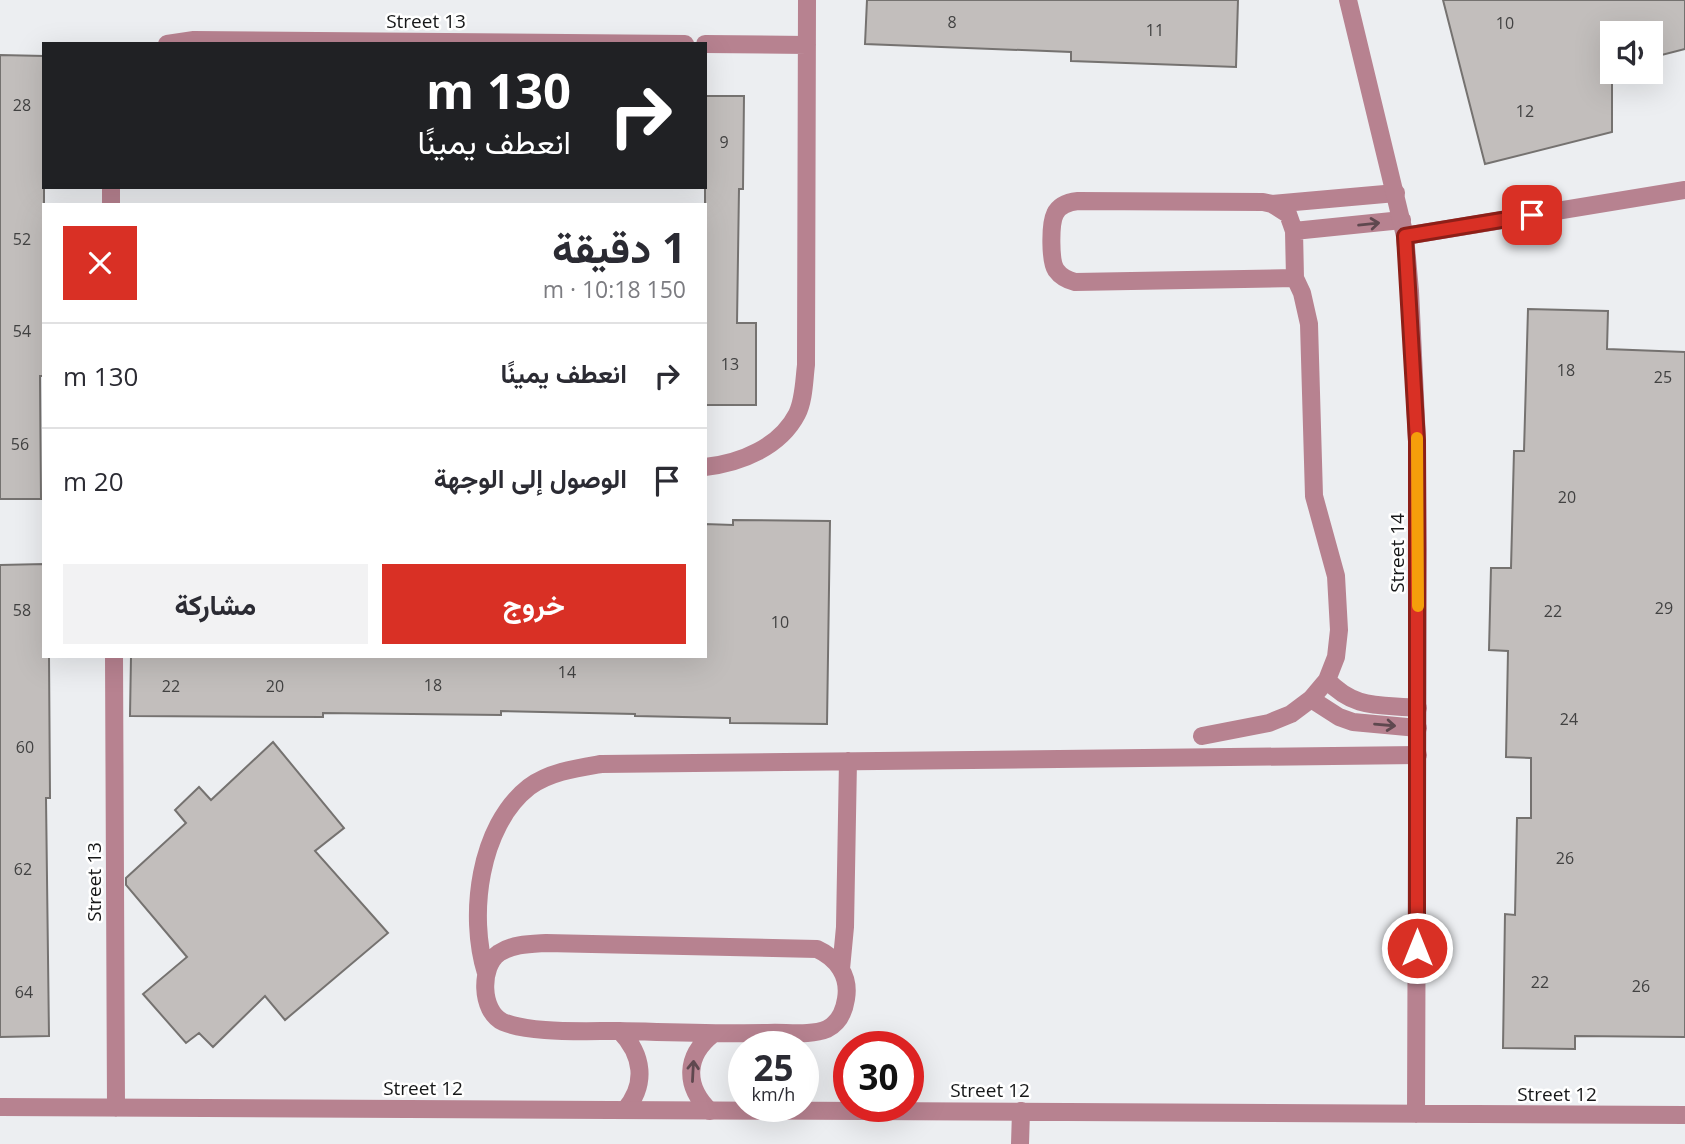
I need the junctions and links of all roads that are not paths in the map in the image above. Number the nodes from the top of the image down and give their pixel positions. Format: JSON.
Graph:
{"nodes":[{"id":1,"x":807,"y":0,"type":"edge"},
{"id":2,"x":1348,"y":0,"type":"edge"},
{"id":3,"x":180,"y":42,"type":"edge"},
{"id":4,"x":440,"y":42,"type":"edge"},
{"id":5,"x":707,"y":44,"type":"edge"},
{"id":6,"x":807,"y":45,"type":"junction"},
{"id":7,"x":1685,"y":190,"type":"edge"},
{"id":8,"x":1396,"y":193,"type":"junction"},
{"id":9,"x":1272,"y":204,"type":"junction"},
{"id":10,"x":1404,"y":228,"type":"junction"},
{"id":11,"x":1294,"y":231,"type":"junction"},
{"id":12,"x":1295,"y":278,"type":"junction"},
{"id":13,"x":707,"y":467,"type":"edge"},
{"id":14,"x":114,"y":658,"type":"edge"},
{"id":15,"x":1327,"y":680,"type":"junction"},
{"id":16,"x":1311,"y":699,"type":"junction"},
{"id":17,"x":1418,"y":708,"type":"junction"},
{"id":18,"x":1418,"y":727,"type":"junction"},
{"id":19,"x":1202,"y":736,"type":"dead end"},
{"id":20,"x":1418,"y":755,"type":"junction"},
{"id":21,"x":848,"y":761,"type":"junction"},
{"id":22,"x":841,"y":969,"type":"junction"},
{"id":23,"x":486,"y":972,"type":"junction"},
{"id":24,"x":620,"y":1031,"type":"junction"},
{"id":25,"x":713,"y":1034,"type":"junction"},
{"id":26,"x":0,"y":1107,"type":"edge"},
{"id":27,"x":116,"y":1108,"type":"junction"},
{"id":28,"x":625,"y":1110,"type":"junction"},
{"id":29,"x":710,"y":1111,"type":"junction"},
{"id":30,"x":1021,"y":1111,"type":"junction"},
{"id":31,"x":1416,"y":1114,"type":"junction"},
{"id":32,"x":1685,"y":1115,"type":"edge"},
{"id":33,"x":1020,"y":1144,"type":"edge"}],
"edges":[{"from":1,"to":6,"type":"street"},
{"from":2,"to":8,"type":"street","name":"Street 14"},
{"from":3,"to":4,"type":"street","name":"Street 13"},
{"from":5,"to":6,"type":"street"},
{"from":6,"to":13,"type":"street"},
{"from":7,"to":10,"type":"street"},
{"from":8,"to":9,"type":"street"},
{"from":8,"to":10,"type":"street","name":"Street 14"},
{"from":9,"to":11,"type":"street"},
{"from":9,"to":12,"type":"street"},
{"from":11,"to":10,"type":"street","one_way":true},
{"from":10,"to":17,"type":"street","name":"Street 14"},
{"from":11,"to":12,"type":"street"},
{"from":12,"to":15,"type":"street"},
{"from":14,"to":27,"type":"street","name":"Street 13"},
{"from":15,"to":16,"type":"street"},
{"from":15,"to":17,"type":"street"},
{"from":16,"to":18,"type":"street","one_way":true},
{"from":16,"to":19,"type":"street"},
{"from":17,"to":18,"type":"street","name":"Street 14"},
{"from":18,"to":20,"type":"street","name":"Street 14"},
{"from":20,"to":21,"type":"street"},
{"from":20,"to":31,"type":"street","name":"Street 14"},
{"from":21,"to":22,"type":"street"},
{"from":21,"to":23,"type":"street"},
{"from":22,"to":23,"type":"street"},
{"from":22,"to":25,"type":"street"},
{"from":23,"to":24,"type":"street"},
{"from":24,"to":25,"type":"street"},
{"from":24,"to":28,"type":"street"},
{"from":29,"to":25,"type":"street","one_way":true},
{"from":26,"to":27,"type":"street","name":"Street 12"},
{"from":27,"to":28,"type":"street","name":"Street 12"},
{"from":28,"to":29,"type":"street","name":"Street 12"},
{"from":29,"to":30,"type":"street","name":"Street 12"},
{"from":30,"to":31,"type":"street","name":"Street 12"},
{"from":30,"to":33,"type":"street"},
{"from":31,"to":32,"type":"street","name":"Street 12"}]}
